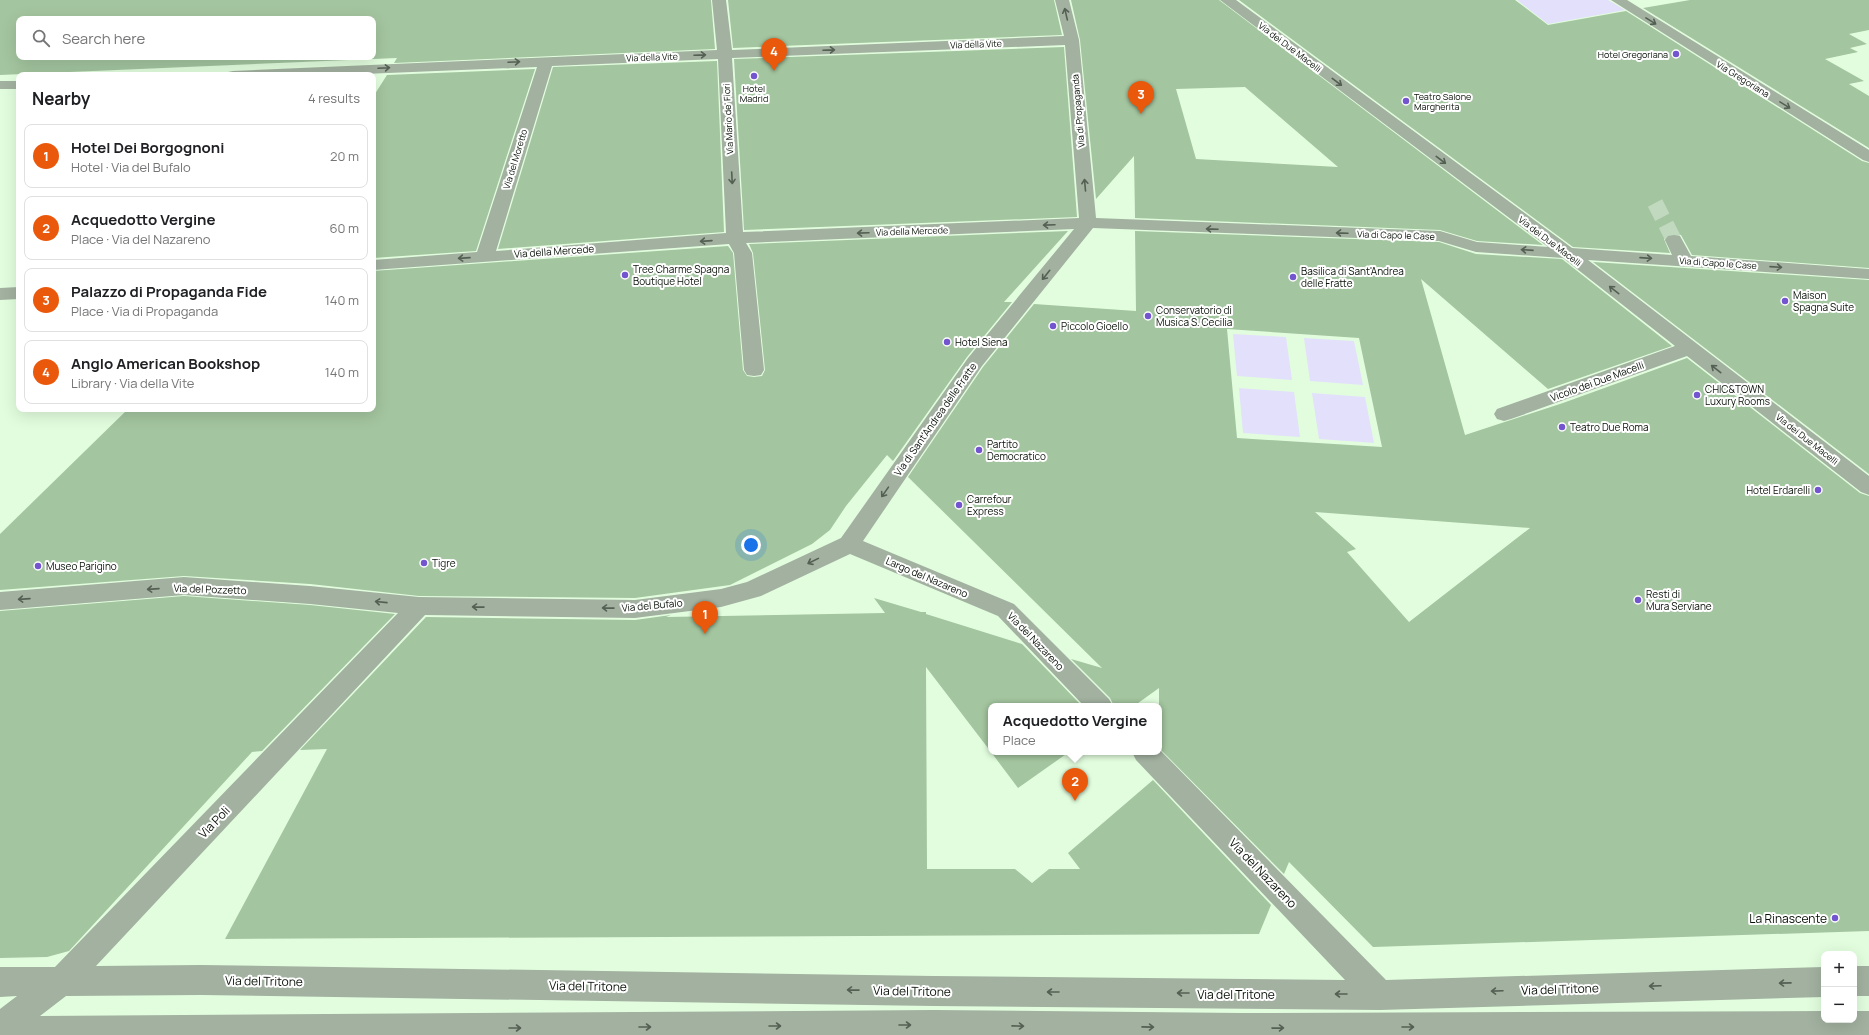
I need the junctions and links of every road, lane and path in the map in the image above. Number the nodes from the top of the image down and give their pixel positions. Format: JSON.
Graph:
{"nodes":[{"id":1,"x":719,"y":0,"type":"edge"},
{"id":2,"x":1062,"y":0,"type":"edge"},
{"id":3,"x":1227,"y":0,"type":"edge"},
{"id":4,"x":1618,"y":0,"type":"edge"},
{"id":5,"x":1072,"y":40,"type":"junction"},
{"id":6,"x":725,"y":55,"type":"junction"},
{"id":7,"x":546,"y":61,"type":"junction"},
{"id":8,"x":300,"y":72,"type":"edge"},
{"id":9,"x":0,"y":85,"type":"edge"},
{"id":10,"x":16,"y":85,"type":"edge"},
{"id":11,"x":1869,"y":157,"type":"edge"},
{"id":12,"x":1088,"y":223,"type":"junction"},
{"id":13,"x":735,"y":238,"type":"junction"},
{"id":14,"x":1674,"y":240,"type":"tunnel mouth"},
{"id":15,"x":1566,"y":252,"type":"junction"},
{"id":16,"x":485,"y":256,"type":"junction"},
{"id":17,"x":1684,"y":260,"type":"junction"},
{"id":18,"x":376,"y":265,"type":"edge"},
{"id":19,"x":1869,"y":274,"type":"edge"},
{"id":20,"x":16,"y":293,"type":"edge"},
{"id":21,"x":0,"y":294,"type":"edge"},
{"id":22,"x":1689,"y":348,"type":"junction"},
{"id":23,"x":754,"y":370,"type":"dead end"},
{"id":24,"x":1504,"y":414,"type":"dead end"},
{"id":25,"x":1869,"y":487,"type":"edge"},
{"id":26,"x":849,"y":544,"type":"junction"},
{"id":27,"x":0,"y":600,"type":"edge"},
{"id":28,"x":419,"y":606,"type":"junction"},
{"id":29,"x":1006,"y":610,"type":"joint"},
{"id":30,"x":1097,"y":703,"type":"edge"},
{"id":31,"x":1148,"y":755,"type":"edge"},
{"id":32,"x":62,"y":981,"type":"junction"},
{"id":33,"x":1869,"y":981,"type":"edge"},
{"id":34,"x":0,"y":982,"type":"edge"},
{"id":35,"x":1821,"y":982,"type":"edge"},
{"id":36,"x":1857,"y":982,"type":"edge"},
{"id":37,"x":1380,"y":994,"type":"junction"},
{"id":38,"x":1869,"y":1026,"type":"edge"},
{"id":39,"x":0,"y":1028,"type":"edge"},
{"id":40,"x":981,"y":1030,"type":"edge"},
{"id":41,"x":1374,"y":1031,"type":"edge"},
{"id":42,"x":0,"y":1032,"type":"edge"}],
"edges":[{"from":1,"to":6,"type":"street","name":"Via Mario de' Fiori"},
{"from":5,"to":2,"type":"street","name":"Via di Propaganda","one_way":true},
{"from":3,"to":15,"type":"street","name":"Via dei Due Macelli","one_way":true},
{"from":4,"to":11,"type":"street","name":"Via Gregoriana","one_way":true},
{"from":6,"to":5,"type":"street","name":"Via della Vite","one_way":true},
{"from":12,"to":5,"type":"street","name":"Via di Propaganda","one_way":true},
{"from":7,"to":6,"type":"street","name":"Via della Vite","one_way":true},
{"from":6,"to":13,"type":"street","name":"Via Mario de' Fiori","one_way":true},
{"from":8,"to":7,"type":"street","name":"Via della Vite","one_way":true},
{"from":7,"to":16,"type":"street","name":"Via del Moretto"},
{"from":9,"to":10,"type":"street"},
{"from":12,"to":13,"type":"street","name":"Via della Mercede","one_way":true},
{"from":15,"to":12,"type":"street","name":"Via di Capo le Case","one_way":true},
{"from":12,"to":26,"type":"street","name":"Via di Sant'Andrea delle Fratte","one_way":true},
{"from":13,"to":16,"type":"street","name":"Via della Mercede","one_way":true},
{"from":13,"to":23,"type":"street"},
{"from":14,"to":17,"type":"street"},
{"from":15,"to":17,"type":"street","name":"Via di Capo le Case","one_way":true},
{"from":22,"to":15,"type":"street","name":"Via dei Due Macelli","one_way":true},
{"from":16,"to":18,"type":"street","name":"Via della Mercede","one_way":true},
{"from":17,"to":19,"type":"street","name":"Via di Capo le Case","one_way":true},
{"from":20,"to":21,"type":"street"},
{"from":22,"to":24,"type":"street","name":"Vicolo dei Due Macelli"},
{"from":25,"to":22,"type":"street","name":"Via dei Due Macelli","one_way":true},
{"from":26,"to":28,"type":"street","name":"Via del Bufalo","one_way":true},
{"from":26,"to":29,"type":"street","name":"Largo del Nazareno"},
{"from":28,"to":27,"type":"street","name":"Via del Pozzetto","one_way":true},
{"from":28,"to":32,"type":"street","name":"Via Poli"},
{"from":29,"to":30,"type":"street","name":"Via del Nazareno"},
{"from":31,"to":37,"type":"street","name":"Via del Nazareno"},
{"from":32,"to":34,"type":"street","name":"Via del Tritone"},
{"from":37,"to":32,"type":"street","name":"Via del Tritone","one_way":true},
{"from":32,"to":39,"type":"street","name":"Via Poli"},
{"from":33,"to":36,"type":"street"},
{"from":35,"to":37,"type":"street","name":"Via del Tritone","one_way":true},
{"from":41,"to":38,"type":"street","one_way":true},
{"from":40,"to":41,"type":"street","one_way":true},
{"from":42,"to":40,"type":"street","one_way":true}]}
